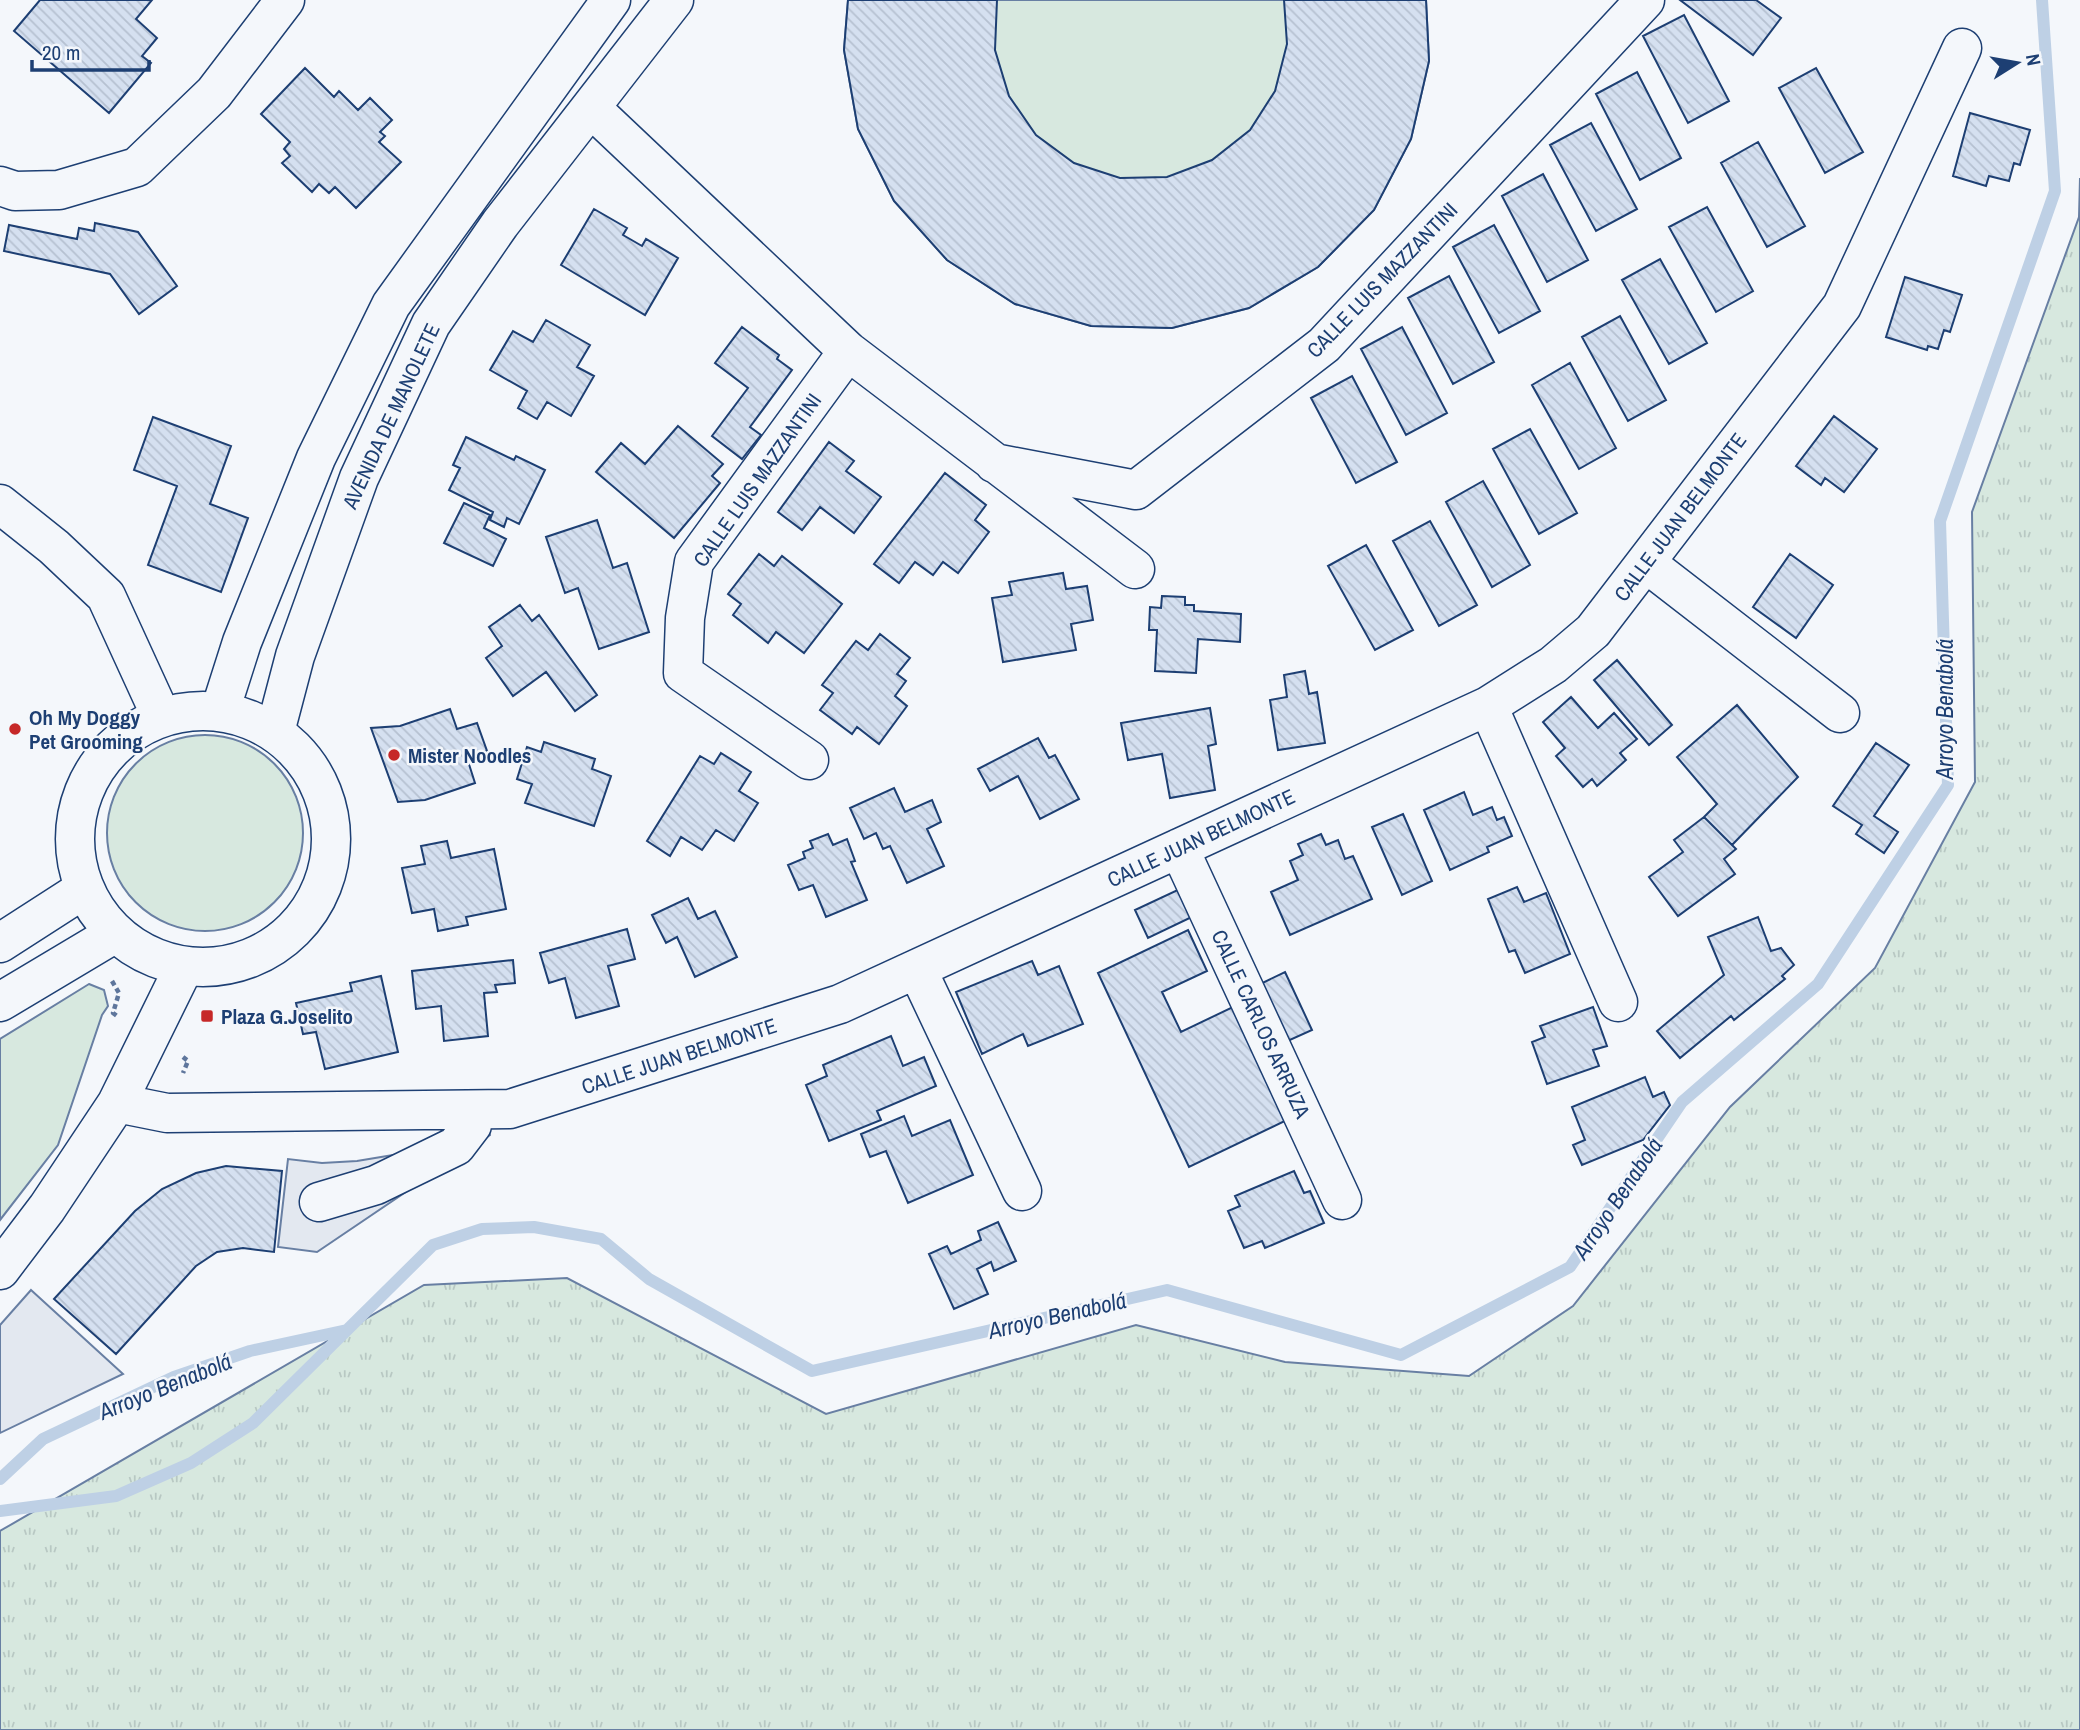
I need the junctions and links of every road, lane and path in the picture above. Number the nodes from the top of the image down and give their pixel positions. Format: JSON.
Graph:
{"nodes":[{"id":1,"x":285,"y":0,"type":"edge"},
{"id":2,"x":611,"y":0,"type":"edge"},
{"id":3,"x":674,"y":0,"type":"edge"},
{"id":4,"x":1645,"y":0,"type":"edge"},
{"id":5,"x":1962,"y":48,"type":"dead end"},
{"id":6,"x":591,"y":108,"type":"junction"},
{"id":7,"x":0,"y":186,"type":"edge"},
{"id":8,"x":848,"y":351,"type":"junction"},
{"id":9,"x":994,"y":463,"type":"junction"},
{"id":10,"x":0,"y":504,"type":"edge"},
{"id":11,"x":1646,"y":563,"type":"junction"},
{"id":12,"x":1135,"y":569,"type":"dead end"},
{"id":13,"x":1488,"y":706,"type":"junction"},
{"id":14,"x":220,"y":711,"type":"junction"},
{"id":15,"x":1840,"y":713,"type":"dead end"},
{"id":16,"x":162,"y":716,"type":"junction"},
{"id":17,"x":275,"y":732,"type":"junction"},
{"id":18,"x":809,"y":760,"type":"dead end"},
{"id":19,"x":1179,"y":848,"type":"junction"},
{"id":20,"x":84,"y":889,"type":"junction"},
{"id":21,"x":114,"y":933,"type":"junction"},
{"id":22,"x":0,"y":943,"type":"edge"},
{"id":23,"x":184,"y":967,"type":"junction"},
{"id":24,"x":917,"y":969,"type":"junction"},
{"id":25,"x":0,"y":1002,"type":"edge"},
{"id":26,"x":1618,"y":1002,"type":"dead end"},
{"id":27,"x":117,"y":1103,"type":"junction"},
{"id":28,"x":472,"y":1110,"type":"junction"},
{"id":29,"x":1022,"y":1191,"type":"dead end"},
{"id":30,"x":1342,"y":1200,"type":"dead end"},
{"id":31,"x":319,"y":1202,"type":"dead end"},
{"id":32,"x":0,"y":1270,"type":"edge"}],
"edges":[{"from":1,"to":7,"type":"main road"},
{"from":2,"to":14,"type":"main road"},
{"from":3,"to":6,"type":"main road","name":"AVENIDA DE MANOLETE"},
{"from":4,"to":9,"type":"main road","name":"CALLE LUIS MAZZANTINI"},
{"from":5,"to":11,"type":"main road","name":"CALLE JUAN BELMONTE"},
{"from":6,"to":8,"type":"main road","name":"CALLE LUIS MAZZANTINI"},
{"from":6,"to":17,"type":"main road","name":"AVENIDA DE MANOLETE"},
{"from":8,"to":9,"type":"main road","name":"CALLE LUIS MAZZANTINI"},
{"from":8,"to":18,"type":"main road","name":"CALLE LUIS MAZZANTINI"},
{"from":9,"to":12,"type":"main road","name":"CALLE LUIS MAZZANTINI"},
{"from":10,"to":16,"type":"main road"},
{"from":11,"to":13,"type":"main road","name":"CALLE JUAN BELMONTE"},
{"from":11,"to":15,"type":"main road"},
{"from":13,"to":19,"type":"main road","name":"CALLE JUAN BELMONTE"},
{"from":13,"to":26,"type":"main road"},
{"from":14,"to":16,"type":"main road"},
{"from":14,"to":17,"type":"main road"},
{"from":16,"to":20,"type":"main road"},
{"from":17,"to":23,"type":"main road"},
{"from":19,"to":24,"type":"main road","name":"CALLE JUAN BELMONTE"},
{"from":19,"to":30,"type":"main road","name":"CALLE CARLOS ARRUZA"},
{"from":20,"to":21,"type":"main road"},
{"from":20,"to":22,"type":"main road"},
{"from":21,"to":23,"type":"main road"},
{"from":21,"to":25,"type":"main road"},
{"from":23,"to":27,"type":"main road"},
{"from":24,"to":28,"type":"main road","name":"CALLE JUAN BELMONTE"},
{"from":24,"to":29,"type":"main road"},
{"from":27,"to":28,"type":"main road","name":"CALLE JUAN BELMONTE"},
{"from":27,"to":32,"type":"main road"},
{"from":28,"to":31,"type":"main road"}]}
